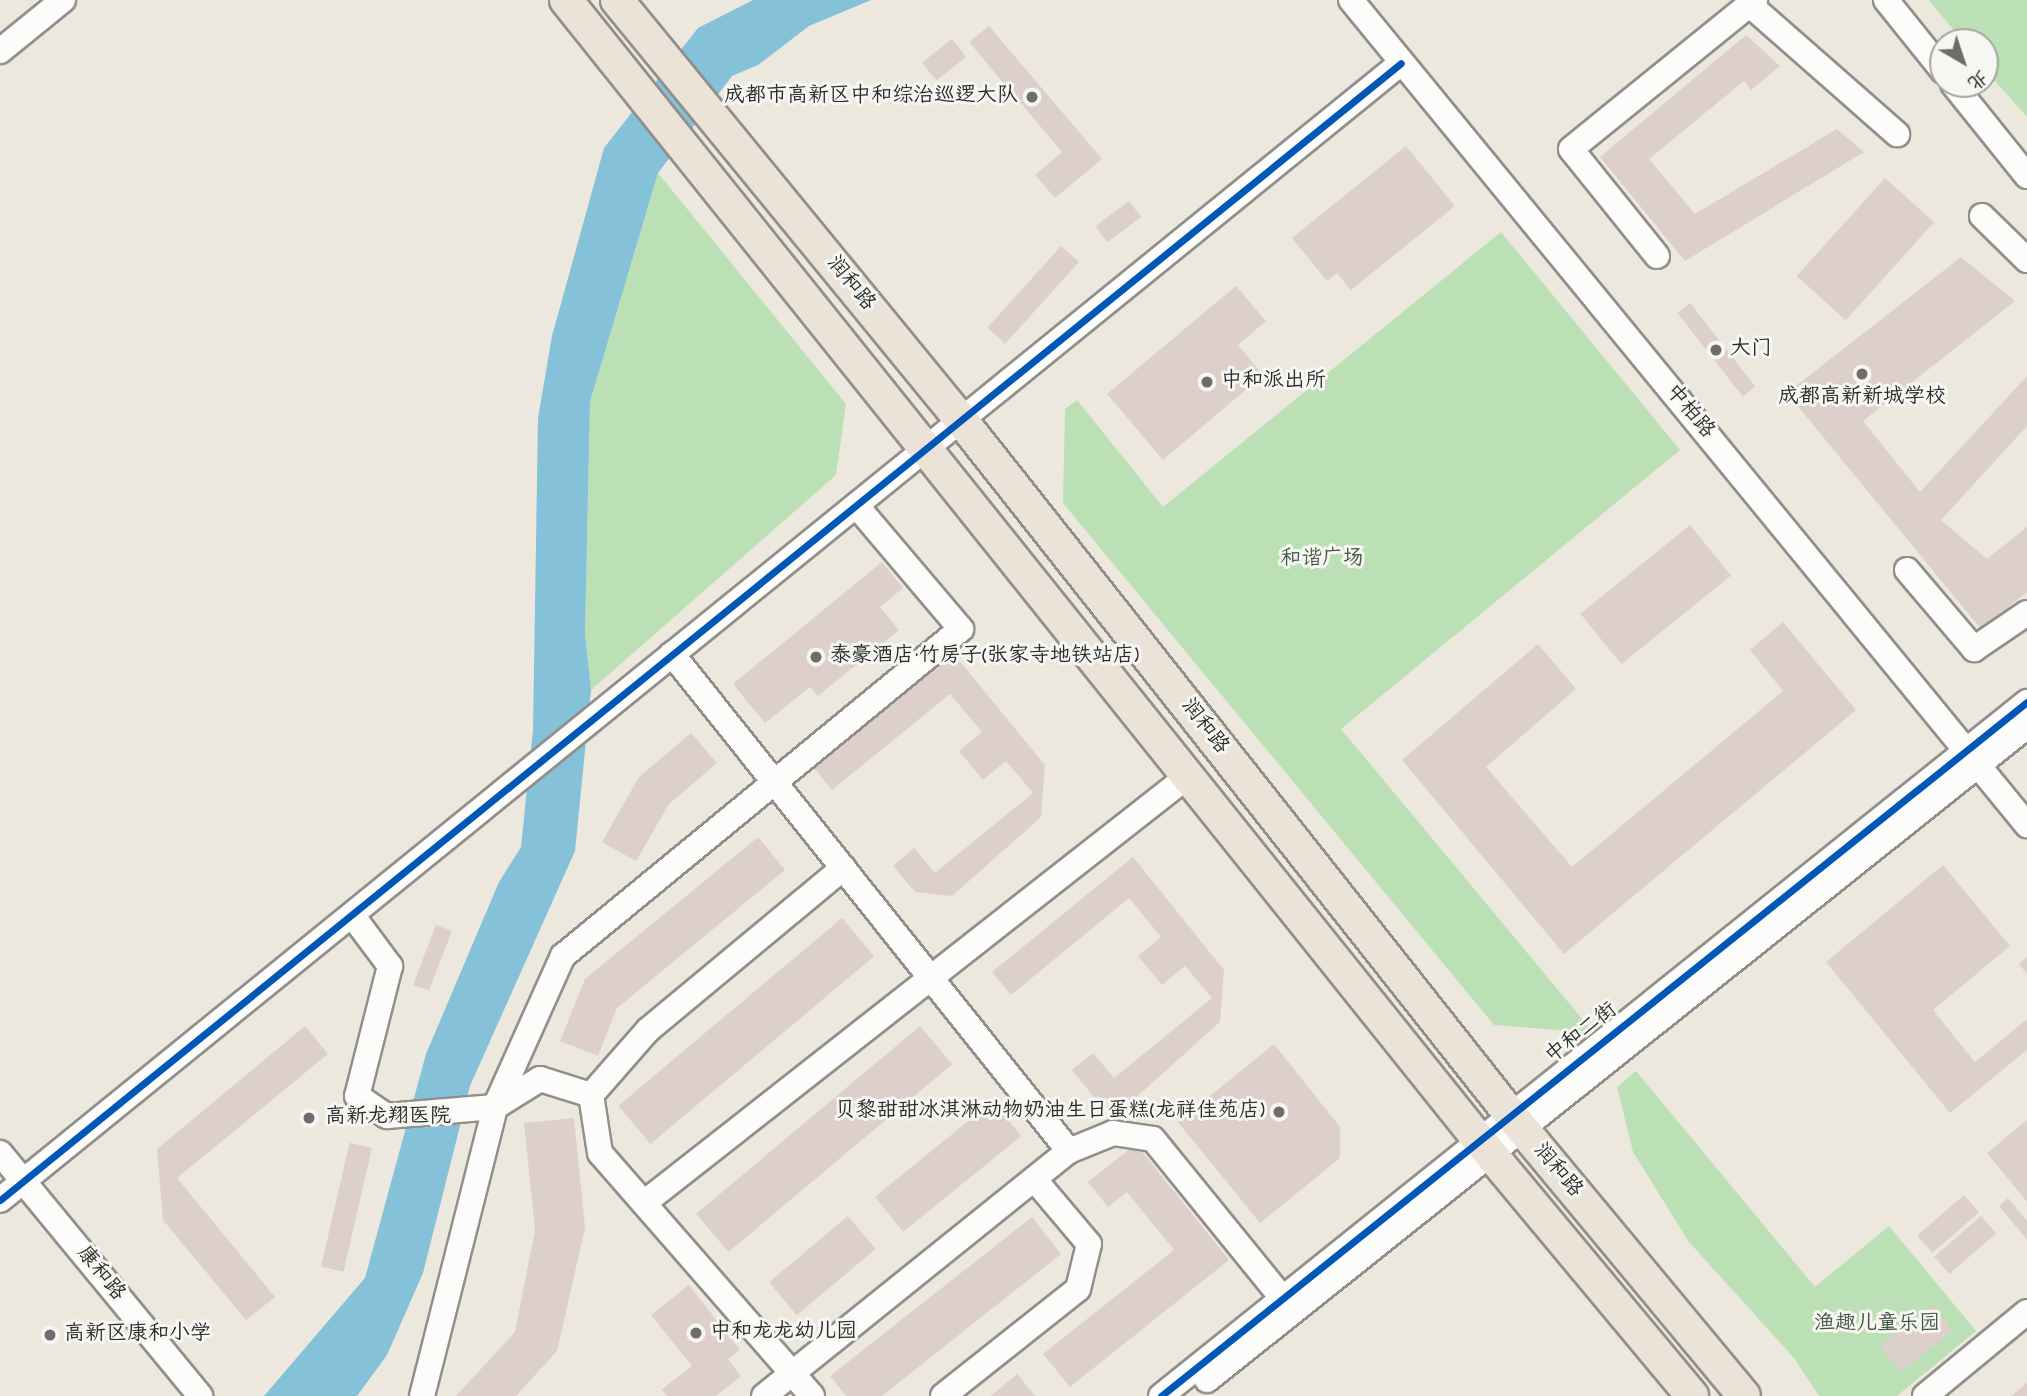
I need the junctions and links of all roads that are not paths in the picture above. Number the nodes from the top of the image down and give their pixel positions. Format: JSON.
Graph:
{"nodes":[{"id":1,"x":63,"y":0,"type":"edge"},
{"id":2,"x":566,"y":0,"type":"edge"},
{"id":3,"x":617,"y":0,"type":"edge"},
{"id":4,"x":1351,"y":0,"type":"edge"},
{"id":5,"x":1886,"y":0,"type":"edge"},
{"id":6,"x":1753,"y":3,"type":"edge"},
{"id":7,"x":0,"y":51,"type":"edge"},
{"id":8,"x":1929,"y":54,"type":"edge"},
{"id":9,"x":1401,"y":63,"type":"junction"},
{"id":10,"x":1964,"y":98,"type":"edge"},
{"id":11,"x":1897,"y":134,"type":"dead end"},
{"id":12,"x":2027,"y":176,"type":"edge"},
{"id":13,"x":1982,"y":216,"type":"dead end"},
{"id":14,"x":1657,"y":256,"type":"dead end"},
{"id":15,"x":2027,"y":260,"type":"edge"},
{"id":16,"x":961,"y":420,"type":"junction"},
{"id":17,"x":925,"y":449,"type":"junction"},
{"id":18,"x":856,"y":505,"type":"junction"},
{"id":19,"x":1907,"y":570,"type":"dead end"},
{"id":20,"x":2027,"y":613,"type":"edge"},
{"id":21,"x":673,"y":654,"type":"junction"},
{"id":22,"x":2027,"y":702,"type":"edge"},
{"id":23,"x":2027,"y":726,"type":"edge"},
{"id":24,"x":1973,"y":757,"type":"junction"},
{"id":25,"x":1188,"y":776,"type":"junction"},
{"id":26,"x":775,"y":782,"type":"junction"},
{"id":27,"x":2027,"y":825,"type":"edge"},
{"id":28,"x":843,"y":868,"type":"junction"},
{"id":29,"x":352,"y":915,"type":"junction"},
{"id":30,"x":931,"y":978,"type":"junction"},
{"id":31,"x":591,"y":1095,"type":"junction"},
{"id":32,"x":495,"y":1107,"type":"junction"},
{"id":33,"x":1516,"y":1122,"type":"junction"},
{"id":34,"x":1485,"y":1147,"type":"junction"},
{"id":35,"x":1069,"y":1150,"type":"junction"},
{"id":36,"x":0,"y":1153,"type":"edge"},
{"id":37,"x":1034,"y":1179,"type":"junction"},
{"id":38,"x":23,"y":1181,"type":"junction"},
{"id":39,"x":0,"y":1200,"type":"edge"},
{"id":40,"x":644,"y":1203,"type":"junction"},
{"id":41,"x":1282,"y":1298,"type":"junction"},
{"id":42,"x":2027,"y":1311,"type":"edge"},
{"id":43,"x":792,"y":1374,"type":"junction"},
{"id":44,"x":200,"y":1396,"type":"edge"},
{"id":45,"x":422,"y":1396,"type":"edge"},
{"id":46,"x":764,"y":1396,"type":"edge"},
{"id":47,"x":812,"y":1396,"type":"edge"},
{"id":48,"x":943,"y":1396,"type":"edge"},
{"id":49,"x":1161,"y":1396,"type":"edge"},
{"id":50,"x":1188,"y":1396,"type":"edge"},
{"id":51,"x":1692,"y":1396,"type":"edge"},
{"id":52,"x":1744,"y":1396,"type":"edge"},
{"id":53,"x":1924,"y":1396,"type":"edge"}],
"edges":[{"from":1,"to":7,"type":"street"},
{"from":2,"to":17,"type":"main road","name":"润和路"},
{"from":3,"to":16,"type":"main road","name":"润和路"},
{"from":4,"to":9,"type":"street","name":"中柏路"},
{"from":5,"to":8,"type":"street"},
{"from":6,"to":11,"type":"street"},
{"from":6,"to":14,"type":"street"},
{"from":9,"to":16,"type":"street"},
{"from":9,"to":24,"type":"street","name":"中柏路"},
{"from":10,"to":12,"type":"street"},
{"from":13,"to":15,"type":"street"},
{"from":16,"to":17,"type":"street"},
{"from":16,"to":33,"type":"main road","name":"润和路"},
{"from":17,"to":18,"type":"street"},
{"from":17,"to":25,"type":"main road","name":"润和路"},
{"from":18,"to":21,"type":"street"},
{"from":18,"to":26,"type":"street"},
{"from":19,"to":20,"type":"street"},
{"from":21,"to":26,"type":"street"},
{"from":21,"to":29,"type":"street"},
{"from":22,"to":24,"type":"street","name":"中和二街"},
{"from":23,"to":24,"type":"street","name":"中和二街"},
{"from":24,"to":27,"type":"street","name":"中柏路"},
{"from":24,"to":33,"type":"street","name":"中和二街"},
{"from":25,"to":30,"type":"street"},
{"from":25,"to":34,"type":"main road","name":"润和路"},
{"from":26,"to":28,"type":"street"},
{"from":26,"to":32,"type":"street"},
{"from":28,"to":30,"type":"street"},
{"from":28,"to":31,"type":"street"},
{"from":29,"to":32,"type":"street"},
{"from":29,"to":38,"type":"street"},
{"from":30,"to":35,"type":"street"},
{"from":30,"to":40,"type":"street"},
{"from":31,"to":32,"type":"street"},
{"from":31,"to":40,"type":"street"},
{"from":32,"to":45,"type":"street"},
{"from":33,"to":34,"type":"street","name":"中和二街"},
{"from":33,"to":52,"type":"main road","name":"润和路"},
{"from":34,"to":41,"type":"street","name":"中和二街"},
{"from":34,"to":50,"type":"street","name":"中和二街"},
{"from":34,"to":51,"type":"main road","name":"润和路"},
{"from":35,"to":37,"type":"street"},
{"from":35,"to":41,"type":"street"},
{"from":36,"to":38,"type":"street","name":"康和路"},
{"from":37,"to":43,"type":"street"},
{"from":37,"to":48,"type":"street"},
{"from":38,"to":39,"type":"street"},
{"from":38,"to":44,"type":"street","name":"康和路"},
{"from":40,"to":43,"type":"street"},
{"from":41,"to":49,"type":"street","name":"中和二街"},
{"from":42,"to":53,"type":"street"},
{"from":43,"to":46,"type":"street"},
{"from":43,"to":47,"type":"street"}]}
